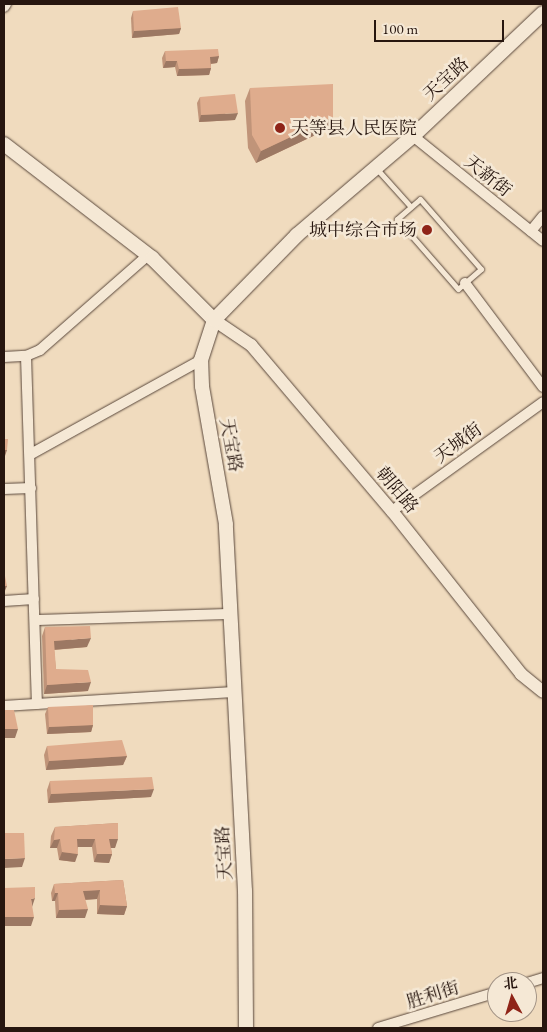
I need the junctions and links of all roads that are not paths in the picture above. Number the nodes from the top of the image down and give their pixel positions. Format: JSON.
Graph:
{"nodes":[{"id":1,"x":6,"y":4,"type":"edge"},
{"id":2,"x":4,"y":7,"type":"edge"},
{"id":3,"x":543,"y":13,"type":"edge"},
{"id":4,"x":413,"y":136,"type":"junction"},
{"id":5,"x":4,"y":144,"type":"edge"},
{"id":6,"x":376,"y":168,"type":"junction"},
{"id":7,"x":411,"y":207,"type":"junction"},
{"id":8,"x":543,"y":216,"type":"edge"},
{"id":9,"x":531,"y":232,"type":"junction"},
{"id":10,"x":543,"y":241,"type":"edge"},
{"id":11,"x":148,"y":255,"type":"junction"},
{"id":12,"x":465,"y":283,"type":"junction"},
{"id":13,"x":214,"y":320,"type":"junction"},
{"id":14,"x":26,"y":356,"type":"junction"},
{"id":15,"x":4,"y":357,"type":"edge"},
{"id":16,"x":201,"y":360,"type":"junction"},
{"id":17,"x":543,"y":387,"type":"edge"},
{"id":18,"x":543,"y":402,"type":"edge"},
{"id":19,"x":30,"y":454,"type":"junction"},
{"id":20,"x":31,"y":488,"type":"junction"},
{"id":21,"x":4,"y":489,"type":"edge"},
{"id":22,"x":392,"y":511,"type":"junction"},
{"id":23,"x":34,"y":599,"type":"junction"},
{"id":24,"x":4,"y":601,"type":"edge"},
{"id":25,"x":230,"y":614,"type":"junction"},
{"id":26,"x":35,"y":620,"type":"junction"},
{"id":27,"x":233,"y":692,"type":"junction"},
{"id":28,"x":543,"y":692,"type":"edge"},
{"id":29,"x":37,"y":704,"type":"junction"},
{"id":30,"x":4,"y":706,"type":"edge"},
{"id":31,"x":487,"y":995,"type":"edge"},
{"id":32,"x":246,"y":1028,"type":"edge"},
{"id":33,"x":378,"y":1028,"type":"edge"}],
"edges":[{"from":1,"to":2,"type":"street"},
{"from":3,"to":4,"type":"main road","name":"天宝路"},
{"from":4,"to":6,"type":"main road","name":"天宝路"},
{"from":4,"to":9,"type":"street","name":"天新街"},
{"from":5,"to":11,"type":"main road"},
{"from":6,"to":7,"type":"lane"},
{"from":6,"to":13,"type":"main road","name":"天宝路"},
{"from":7,"to":12,"type":"lane"},
{"from":7,"to":12,"type":"lane"},
{"from":8,"to":9,"type":"street"},
{"from":9,"to":10,"type":"street","name":"天新街"},
{"from":11,"to":13,"type":"main road"},
{"from":11,"to":14,"type":"street"},
{"from":12,"to":17,"type":"street"},
{"from":13,"to":16,"type":"main road","name":"天宝路"},
{"from":13,"to":22,"type":"street","name":"朝阳路"},
{"from":14,"to":15,"type":"street"},
{"from":14,"to":19,"type":"street"},
{"from":16,"to":19,"type":"street"},
{"from":16,"to":25,"type":"main road","name":"天宝路"},
{"from":18,"to":22,"type":"street","name":"天城街"},
{"from":19,"to":20,"type":"street"},
{"from":20,"to":21,"type":"street"},
{"from":20,"to":23,"type":"street"},
{"from":22,"to":28,"type":"street","name":"朝阳路"},
{"from":23,"to":24,"type":"street"},
{"from":23,"to":26,"type":"street"},
{"from":25,"to":26,"type":"street"},
{"from":25,"to":27,"type":"main road","name":"天宝路"},
{"from":26,"to":29,"type":"street"},
{"from":27,"to":29,"type":"street"},
{"from":27,"to":32,"type":"main road","name":"天宝路"},
{"from":29,"to":30,"type":"street"},
{"from":31,"to":33,"type":"street","name":"胜利街"}]}
